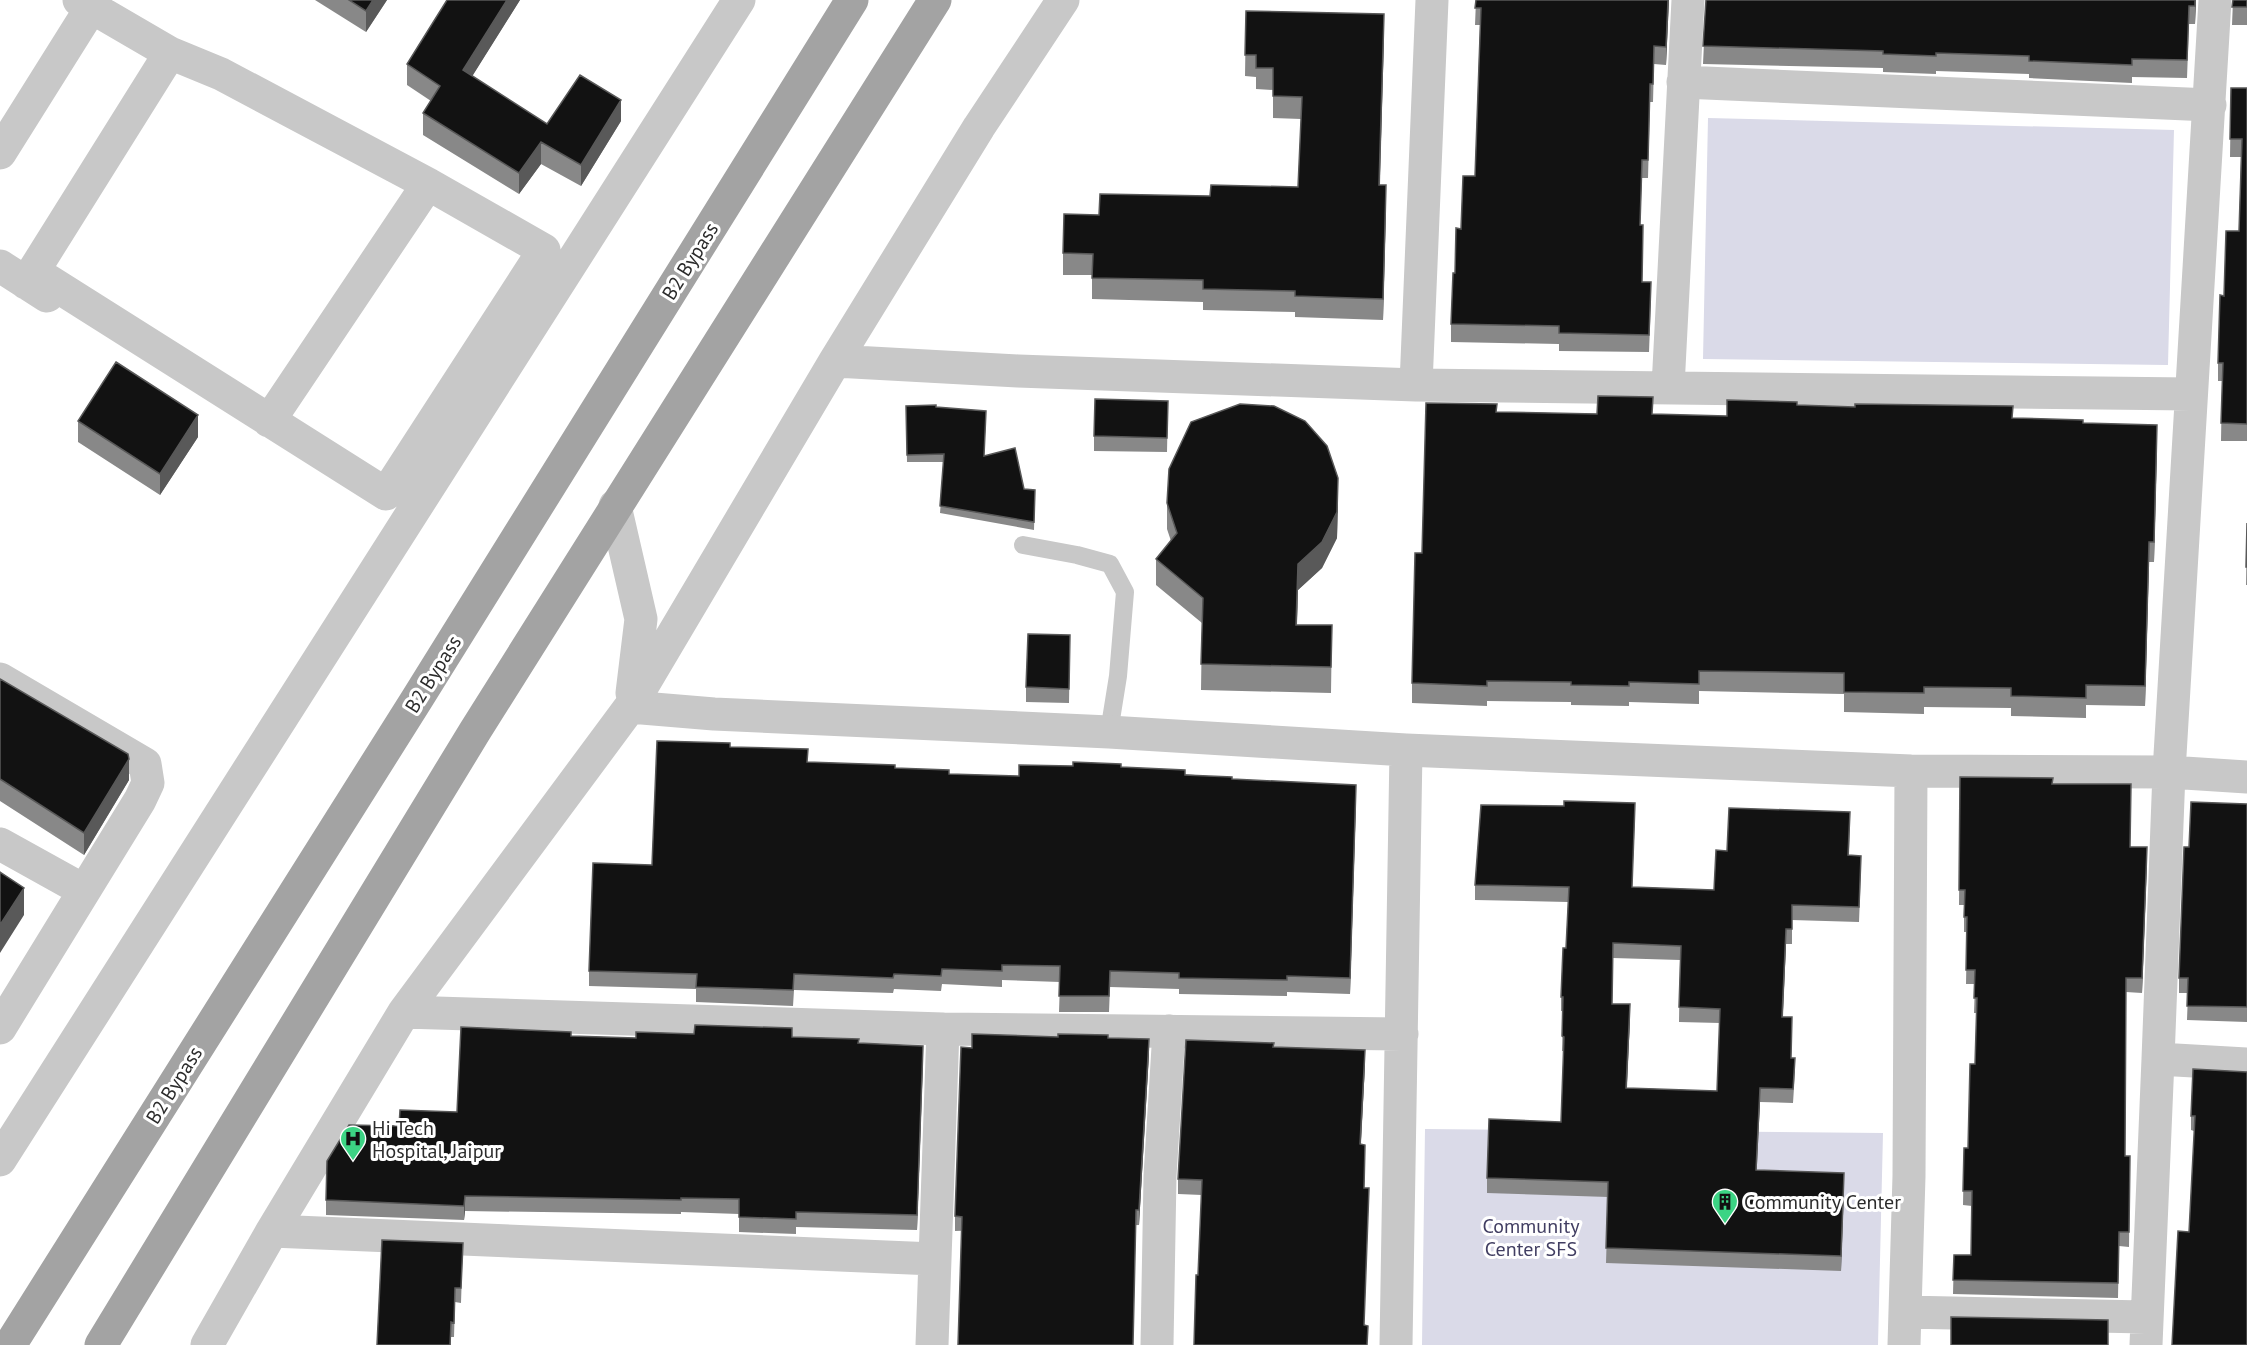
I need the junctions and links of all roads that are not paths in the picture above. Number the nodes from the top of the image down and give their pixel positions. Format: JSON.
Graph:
{"nodes":[{"id":1,"x":739,"y":0,"type":"edge"},
{"id":2,"x":852,"y":0,"type":"edge"},
{"id":3,"x":934,"y":0,"type":"edge"},
{"id":4,"x":1063,"y":0,"type":"edge"},
{"id":5,"x":1432,"y":0,"type":"edge"},
{"id":6,"x":1688,"y":0,"type":"edge"},
{"id":7,"x":2215,"y":0,"type":"edge"},
{"id":8,"x":89,"y":3,"type":"edge"},
{"id":9,"x":170,"y":53,"type":"junction"},
{"id":10,"x":1683,"y":82,"type":"junction"},
{"id":11,"x":2210,"y":105,"type":"junction"},
{"id":12,"x":0,"y":153,"type":"edge"},
{"id":13,"x":428,"y":184,"type":"junction"},
{"id":14,"x":20,"y":274,"type":"edge"},
{"id":15,"x":835,"y":361,"type":"junction"},
{"id":16,"x":1416,"y":385,"type":"junction"},
{"id":17,"x":1668,"y":387,"type":"junction"},
{"id":18,"x":2191,"y":394,"type":"junction"},
{"id":19,"x":269,"y":421,"type":"junction"},
{"id":20,"x":325,"y":464,"type":"junction"},
{"id":21,"x":615,"y":506,"type":"junction"},
{"id":22,"x":405,"y":525,"type":"junction"},
{"id":23,"x":1023,"y":545,"type":"dead end"},
{"id":24,"x":0,"y":679,"type":"edge"},
{"id":25,"x":630,"y":707,"type":"junction"},
{"id":26,"x":1109,"y":732,"type":"junction"},
{"id":27,"x":1406,"y":750,"type":"junction"},
{"id":28,"x":1911,"y":771,"type":"junction"},
{"id":29,"x":2169,"y":772,"type":"junction"},
{"id":30,"x":2247,"y":777,"type":"edge"},
{"id":31,"x":0,"y":844,"type":"edge"},
{"id":32,"x":83,"y":890,"type":"junction"},
{"id":33,"x":404,"y":1012,"type":"junction"},
{"id":34,"x":0,"y":1028,"type":"edge"},
{"id":35,"x":943,"y":1029,"type":"junction"},
{"id":36,"x":1169,"y":1031,"type":"junction"},
{"id":37,"x":1402,"y":1034,"type":"junction"},
{"id":38,"x":2158,"y":1059,"type":"junction"},
{"id":39,"x":2247,"y":1064,"type":"edge"},
{"id":40,"x":0,"y":1160,"type":"edge"},
{"id":41,"x":272,"y":1231,"type":"junction"},
{"id":42,"x":934,"y":1259,"type":"junction"},
{"id":43,"x":1905,"y":1312,"type":"junction"},
{"id":44,"x":2146,"y":1331,"type":"edge"},
{"id":45,"x":10,"y":1345,"type":"edge"},
{"id":46,"x":101,"y":1345,"type":"edge"},
{"id":47,"x":207,"y":1345,"type":"edge"},
{"id":48,"x":932,"y":1345,"type":"edge"},
{"id":49,"x":1156,"y":1345,"type":"edge"},
{"id":50,"x":1396,"y":1345,"type":"edge"},
{"id":51,"x":1904,"y":1345,"type":"edge"}],
"edges":[{"from":1,"to":22,"type":"street"},
{"from":2,"to":45,"type":"main road","name":"B2 Bypass"},
{"from":3,"to":21,"type":"main road"},
{"from":4,"to":15,"type":"street"},
{"from":5,"to":16,"type":"street"},
{"from":6,"to":10,"type":"street"},
{"from":7,"to":11,"type":"street"},
{"from":8,"to":9,"type":"street"},
{"from":8,"to":12,"type":"street"},
{"from":9,"to":13,"type":"street"},
{"from":9,"to":14,"type":"street"},
{"from":10,"to":11,"type":"street"},
{"from":10,"to":17,"type":"street"},
{"from":11,"to":18,"type":"street"},
{"from":13,"to":19,"type":"street"},
{"from":13,"to":20,"type":"street"},
{"from":14,"to":19,"type":"street"},
{"from":14,"to":20,"type":"street"},
{"from":15,"to":16,"type":"street"},
{"from":15,"to":25,"type":"street"},
{"from":16,"to":17,"type":"street"},
{"from":17,"to":18,"type":"street"},
{"from":18,"to":29,"type":"street"},
{"from":19,"to":20,"type":"street"},
{"from":20,"to":22,"type":"street"},
{"from":21,"to":25,"type":"street"},
{"from":21,"to":46,"type":"main road"},
{"from":22,"to":40,"type":"street"},
{"from":23,"to":26,"type":"lane"},
{"from":24,"to":32,"type":"street"},
{"from":25,"to":26,"type":"street"},
{"from":25,"to":33,"type":"street"},
{"from":26,"to":27,"type":"street"},
{"from":27,"to":28,"type":"street"},
{"from":27,"to":37,"type":"street"},
{"from":28,"to":29,"type":"street"},
{"from":28,"to":43,"type":"street"},
{"from":29,"to":30,"type":"street"},
{"from":29,"to":38,"type":"street"},
{"from":31,"to":32,"type":"street"},
{"from":32,"to":34,"type":"street"},
{"from":33,"to":35,"type":"street"},
{"from":33,"to":41,"type":"street"},
{"from":35,"to":36,"type":"street"},
{"from":35,"to":42,"type":"street"},
{"from":36,"to":37,"type":"street"},
{"from":36,"to":49,"type":"street"},
{"from":37,"to":50,"type":"street"},
{"from":38,"to":39,"type":"street"},
{"from":38,"to":44,"type":"street"},
{"from":41,"to":42,"type":"street"},
{"from":41,"to":47,"type":"street"},
{"from":42,"to":48,"type":"street"},
{"from":43,"to":44,"type":"street"},
{"from":43,"to":51,"type":"street"}]}
